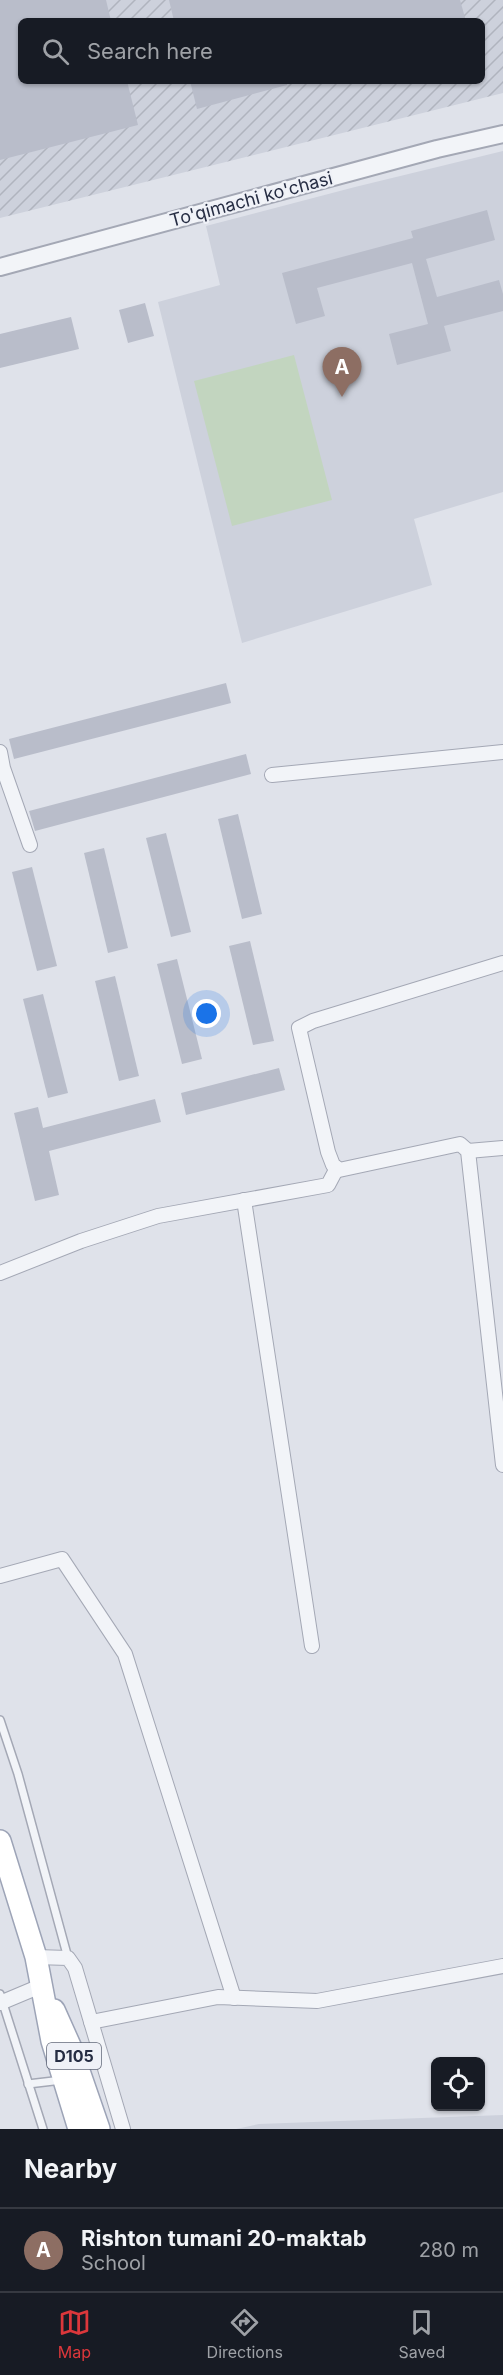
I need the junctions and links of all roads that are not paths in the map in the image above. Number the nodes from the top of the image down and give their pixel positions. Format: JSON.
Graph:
{"nodes":[{"id":1,"x":503,"y":134,"type":"edge"},
{"id":2,"x":0,"y":267,"type":"edge"},
{"id":3,"x":0,"y":752,"type":"edge"},
{"id":4,"x":503,"y":752,"type":"edge"},
{"id":5,"x":272,"y":775,"type":"dead end"},
{"id":6,"x":30,"y":845,"type":"dead end"},
{"id":7,"x":503,"y":963,"type":"edge"},
{"id":8,"x":503,"y":1148,"type":"edge"},
{"id":9,"x":468,"y":1151,"type":"junction"},
{"id":10,"x":337,"y":1168,"type":"junction"},
{"id":11,"x":244,"y":1200,"type":"junction"},
{"id":12,"x":0,"y":1274,"type":"edge"},
{"id":13,"x":503,"y":1465,"type":"edge"},
{"id":14,"x":0,"y":1576,"type":"edge"},
{"id":15,"x":312,"y":1646,"type":"dead end"},
{"id":16,"x":0,"y":1720,"type":"edge"},
{"id":17,"x":0,"y":1841,"type":"edge"},
{"id":18,"x":36,"y":1957,"type":"junction"},
{"id":19,"x":68,"y":1958,"type":"junction"},
{"id":20,"x":503,"y":1966,"type":"edge"},
{"id":21,"x":43,"y":1985,"type":"junction"},
{"id":22,"x":234,"y":1998,"type":"junction"},
{"id":23,"x":1,"y":2000,"type":"edge"},
{"id":24,"x":92,"y":2022,"type":"junction"},
{"id":25,"x":63,"y":2080,"type":"junction"},
{"id":26,"x":28,"y":2084,"type":"junction"},
{"id":27,"x":43,"y":2129,"type":"edge"},
{"id":28,"x":79,"y":2129,"type":"edge"},
{"id":29,"x":99,"y":2129,"type":"edge"},
{"id":30,"x":123,"y":2129,"type":"edge"}],
"edges":[{"from":1,"to":2,"type":"street","name":"To'qimachi ko'chasi"},
{"from":3,"to":6,"type":"street"},
{"from":4,"to":5,"type":"street"},
{"from":7,"to":10,"type":"street"},
{"from":8,"to":9,"type":"street"},
{"from":9,"to":10,"type":"street"},
{"from":9,"to":13,"type":"street"},
{"from":10,"to":11,"type":"street"},
{"from":11,"to":12,"type":"street"},
{"from":11,"to":15,"type":"street"},
{"from":14,"to":22,"type":"street"},
{"from":16,"to":19,"type":"lane"},
{"from":17,"to":18,"type":"main road","number":"D105"},
{"from":18,"to":19,"type":"street"},
{"from":18,"to":21,"type":"main road","number":"D105"},
{"from":19,"to":24,"type":"street"},
{"from":20,"to":22,"type":"street"},
{"from":21,"to":23,"type":"street"},
{"from":21,"to":25,"type":"main road","number":"D105"},
{"from":21,"to":29,"type":"main road","number":"D105"},
{"from":22,"to":24,"type":"street"},
{"from":23,"to":26,"type":"lane"},
{"from":24,"to":30,"type":"street"},
{"from":25,"to":26,"type":"lane"},
{"from":25,"to":28,"type":"main road","number":"D105"},
{"from":26,"to":27,"type":"lane"}]}
